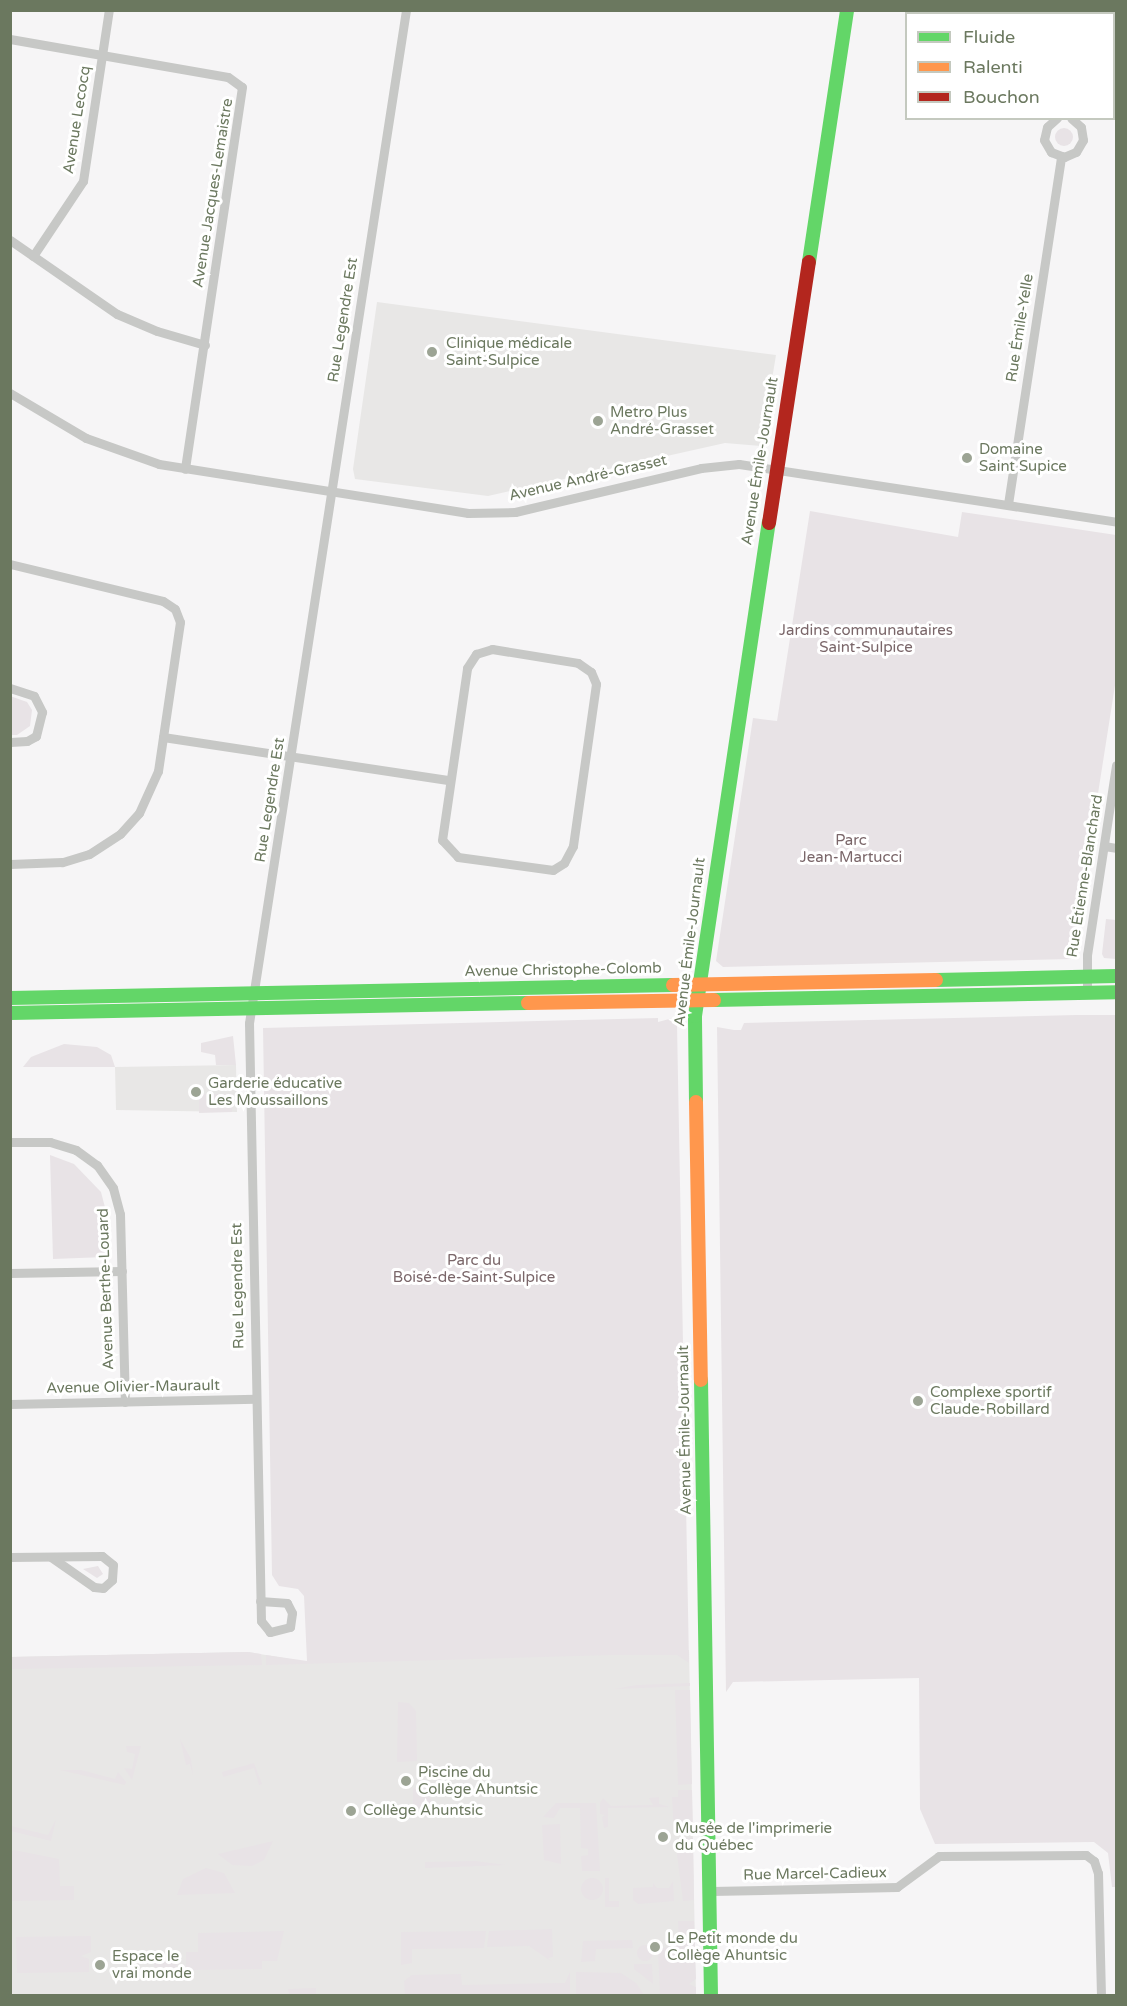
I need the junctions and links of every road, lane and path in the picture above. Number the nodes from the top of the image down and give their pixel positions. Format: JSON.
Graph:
{"nodes":[{"id":1,"x":109,"y":10,"type":"edge"},
{"id":2,"x":406,"y":10,"type":"edge"},
{"id":3,"x":847,"y":10,"type":"edge"},
{"id":4,"x":10,"y":39,"type":"edge"},
{"id":5,"x":102,"y":57,"type":"junction"},
{"id":6,"x":1055,"y":120,"type":"edge"},
{"id":7,"x":1073,"y":120,"type":"edge"},
{"id":8,"x":1061,"y":156,"type":"junction"},
{"id":9,"x":10,"y":240,"type":"edge"},
{"id":10,"x":33,"y":256,"type":"junction"},
{"id":11,"x":205,"y":345,"type":"junction"},
{"id":12,"x":10,"y":393,"type":"edge"},
{"id":13,"x":776,"y":468,"type":"junction"},
{"id":14,"x":185,"y":469,"type":"junction"},
{"id":15,"x":332,"y":493,"type":"junction"},
{"id":16,"x":1008,"y":504,"type":"junction"},
{"id":17,"x":1116,"y":522,"type":"edge"},
{"id":18,"x":10,"y":564,"type":"edge"},
{"id":19,"x":10,"y":688,"type":"edge"},
{"id":20,"x":163,"y":737,"type":"junction"},
{"id":21,"x":10,"y":742,"type":"edge"},
{"id":22,"x":292,"y":756,"type":"junction"},
{"id":23,"x":1116,"y":765,"type":"edge"},
{"id":24,"x":448,"y":780,"type":"junction"},
{"id":25,"x":1104,"y":846,"type":"junction"},
{"id":26,"x":1116,"y":848,"type":"edge"},
{"id":27,"x":10,"y":864,"type":"edge"},
{"id":28,"x":1116,"y":976,"type":"edge"},
{"id":29,"x":1086,"y":977,"type":"junction"},
{"id":30,"x":698,"y":984,"type":"junction"},
{"id":31,"x":254,"y":992,"type":"junction"},
{"id":32,"x":1116,"y":992,"type":"edge"},
{"id":33,"x":1087,"y":993,"type":"junction"},
{"id":34,"x":10,"y":998,"type":"edge"},
{"id":35,"x":697,"y":1000,"type":"junction"},
{"id":36,"x":251,"y":1008,"type":"junction"},
{"id":37,"x":10,"y":1013,"type":"edge"},
{"id":38,"x":10,"y":1142,"type":"edge"},
{"id":39,"x":122,"y":1271,"type":"junction"},
{"id":40,"x":10,"y":1273,"type":"edge"},
{"id":41,"x":256,"y":1399,"type":"junction"},
{"id":42,"x":125,"y":1402,"type":"junction"},
{"id":43,"x":10,"y":1404,"type":"edge"},
{"id":44,"x":10,"y":1557,"type":"edge"},
{"id":45,"x":51,"y":1557,"type":"junction"},
{"id":46,"x":260,"y":1601,"type":"dead end"},
{"id":47,"x":711,"y":1891,"type":"junction"},
{"id":48,"x":711,"y":1995,"type":"edge"},
{"id":49,"x":1101,"y":1995,"type":"edge"}],
"edges":[{"from":1,"to":5,"type":"street","name":"Avenue Lecocq"},
{"from":2,"to":15,"type":"street","name":"Rue Legendre Est"},
{"from":3,"to":13,"type":"main road","name":"Avenue Émile-Journault"},
{"from":4,"to":5,"type":"street","name":"Avenue Jacques-Lemaistre"},
{"from":5,"to":10,"type":"street","name":"Avenue Lecocq"},
{"from":5,"to":11,"type":"street","name":"Avenue Jacques-Lemaistre"},
{"from":6,"to":8,"type":"street"},
{"from":7,"to":8,"type":"street"},
{"from":8,"to":16,"type":"street","name":"Rue Émile-Yelle"},
{"from":9,"to":10,"type":"street"},
{"from":10,"to":11,"type":"street"},
{"from":11,"to":14,"type":"street","name":"Avenue Jacques-Lemaistre"},
{"from":12,"to":14,"type":"street","name":"Avenue André-Grasset"},
{"from":13,"to":15,"type":"street","name":"Avenue André-Grasset"},
{"from":13,"to":16,"type":"street","name":"Avenue André-Grasset"},
{"from":13,"to":30,"type":"main road","name":"Avenue Émile-Journault"},
{"from":14,"to":15,"type":"street","name":"Avenue André-Grasset"},
{"from":15,"to":22,"type":"street","name":"Rue Legendre Est"},
{"from":16,"to":17,"type":"street","name":"Avenue André-Grasset"},
{"from":18,"to":20,"type":"street"},
{"from":19,"to":21,"type":"street"},
{"from":20,"to":22,"type":"street"},
{"from":20,"to":27,"type":"street"},
{"from":22,"to":24,"type":"street"},
{"from":22,"to":31,"type":"street","name":"Rue Legendre Est"},
{"from":23,"to":25,"type":"street","name":"Rue Étienne-Blanchard"},
{"from":24,"to":24,"type":"street"},
{"from":25,"to":26,"type":"street"},
{"from":25,"to":29,"type":"street","name":"Rue Étienne-Blanchard"},
{"from":28,"to":29,"type":"main road","name":"Avenue Christophe-Colomb"},
{"from":29,"to":30,"type":"main road","name":"Avenue Christophe-Colomb"},
{"from":29,"to":33,"type":"street","name":"Rue Étienne-Blanchard"},
{"from":30,"to":31,"type":"main road","name":"Avenue Christophe-Colomb"},
{"from":30,"to":35,"type":"main road","name":"Avenue Émile-Journault"},
{"from":31,"to":34,"type":"main road","name":"Avenue Christophe-Colomb"},
{"from":31,"to":36,"type":"street","name":"Rue Legendre Est"},
{"from":32,"to":33,"type":"main road"},
{"from":33,"to":35,"type":"main road"},
{"from":35,"to":36,"type":"main road"},
{"from":35,"to":47,"type":"main road","name":"Avenue Émile-Journault"},
{"from":36,"to":37,"type":"main road"},
{"from":36,"to":41,"type":"street","name":"Rue Legendre Est"},
{"from":38,"to":39,"type":"street","name":"Avenue Berthe-Louard"},
{"from":39,"to":40,"type":"street"},
{"from":39,"to":42,"type":"street","name":"Avenue Berthe-Louard"},
{"from":41,"to":42,"type":"street","name":"Avenue Olivier-Maurault"},
{"from":41,"to":46,"type":"street","name":"Rue Legendre Est"},
{"from":42,"to":43,"type":"street","name":"Avenue Olivier-Maurault"},
{"from":44,"to":45,"type":"street"},
{"from":45,"to":45,"type":"street"},
{"from":47,"to":48,"type":"main road","name":"Avenue Émile-Journault"},
{"from":47,"to":49,"type":"street","name":"Rue Marcel-Cadieux"}]}
